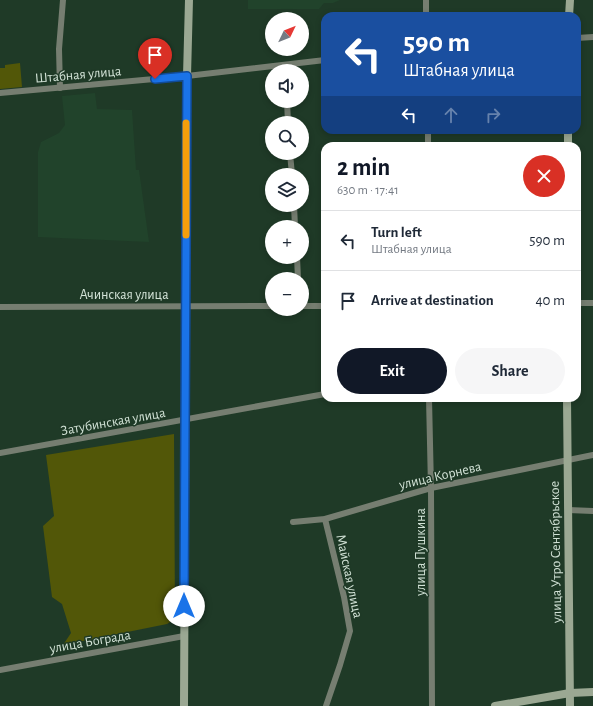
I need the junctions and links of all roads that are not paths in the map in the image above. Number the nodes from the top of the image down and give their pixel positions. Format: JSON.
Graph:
{"nodes":[{"id":1,"x":63,"y":0,"type":"edge"},
{"id":2,"x":189,"y":0,"type":"edge"},
{"id":3,"x":426,"y":0,"type":"edge"},
{"id":4,"x":570,"y":0,"type":"edge"},
{"id":5,"x":426,"y":12,"type":"edge"},
{"id":6,"x":569,"y":12,"type":"edge"},
{"id":7,"x":593,"y":37,"type":"edge"},
{"id":8,"x":581,"y":38,"type":"edge"},
{"id":9,"x":321,"y":61,"type":"edge"},
{"id":10,"x":305,"y":64,"type":"edge"},
{"id":11,"x":265,"y":70,"type":"edge"},
{"id":12,"x":187,"y":76,"type":"junction"},
{"id":13,"x":60,"y":88,"type":"junction"},
{"id":14,"x":0,"y":93,"type":"edge"},
{"id":15,"x":581,"y":303,"type":"edge"},
{"id":16,"x":593,"y":303,"type":"edge"},
{"id":17,"x":186,"y":306,"type":"junction"},
{"id":18,"x":265,"y":306,"type":"edge"},
{"id":19,"x":309,"y":306,"type":"edge"},
{"id":20,"x":321,"y":306,"type":"edge"},
{"id":21,"x":0,"y":307,"type":"edge"},
{"id":22,"x":321,"y":395,"type":"edge"},
{"id":23,"x":429,"y":402,"type":"edge"},
{"id":24,"x":567,"y":402,"type":"edge"},
{"id":25,"x":185,"y":420,"type":"junction"},
{"id":26,"x":0,"y":454,"type":"edge"},
{"id":27,"x":593,"y":455,"type":"edge"},
{"id":28,"x":566,"y":460,"type":"junction"},
{"id":29,"x":431,"y":488,"type":"junction"},
{"id":30,"x":568,"y":510,"type":"junction"},
{"id":31,"x":593,"y":511,"type":"edge"},
{"id":32,"x":325,"y":519,"type":"junction"},
{"id":33,"x":293,"y":522,"type":"dead end"},
{"id":34,"x":184,"y":636,"type":"junction"},
{"id":35,"x":0,"y":670,"type":"edge"},
{"id":36,"x":593,"y":692,"type":"edge"},
{"id":37,"x":570,"y":693,"type":"junction"},
{"id":38,"x":504,"y":705,"type":"edge"},
{"id":39,"x":184,"y":706,"type":"edge"},
{"id":40,"x":326,"y":706,"type":"edge"},
{"id":41,"x":432,"y":706,"type":"edge"},
{"id":42,"x":495,"y":706,"type":"edge"},
{"id":43,"x":570,"y":706,"type":"edge"}],
"edges":[{"from":1,"to":13,"type":"street"},
{"from":2,"to":12,"type":"main road"},
{"from":3,"to":5,"type":"street"},
{"from":4,"to":6,"type":"main road"},
{"from":7,"to":8,"type":"street"},
{"from":9,"to":10,"type":"street","name":"Штабная улица"},
{"from":11,"to":12,"type":"street","name":"Штабная улица"},
{"from":12,"to":13,"type":"street","name":"Штабная улица"},
{"from":12,"to":17,"type":"main road"},
{"from":13,"to":14,"type":"street","name":"Штабная улица"},
{"from":15,"to":16,"type":"street"},
{"from":17,"to":18,"type":"street","name":"Ачинская улица"},
{"from":17,"to":21,"type":"street","name":"Ачинская улица"},
{"from":17,"to":25,"type":"main road"},
{"from":19,"to":20,"type":"street"},
{"from":22,"to":25,"type":"street","name":"Затубинская улица"},
{"from":23,"to":29,"type":"street","name":"улица Пушкина"},
{"from":24,"to":28,"type":"main road","name":"улица Утро Сентябрьское"},
{"from":25,"to":26,"type":"street","name":"Затубинская улица"},
{"from":25,"to":34,"type":"main road"},
{"from":27,"to":28,"type":"street","name":"улица Корнева"},
{"from":28,"to":29,"type":"street","name":"улица Корнева"},
{"from":28,"to":30,"type":"main road","name":"улица Утро Сентябрьское"},
{"from":29,"to":32,"type":"street","name":"улица Корнева"},
{"from":29,"to":41,"type":"street","name":"улица Пушкина"},
{"from":30,"to":31,"type":"street"},
{"from":30,"to":37,"type":"main road","name":"улица Утро Сентябрьское"},
{"from":32,"to":33,"type":"street","name":"улица Корнева"},
{"from":32,"to":40,"type":"street","name":"Майская улица"},
{"from":34,"to":35,"type":"street","name":"улица Бограда"},
{"from":34,"to":39,"type":"main road"},
{"from":36,"to":37,"type":"main road"},
{"from":37,"to":38,"type":"main road"},
{"from":37,"to":43,"type":"main road","name":"улица Утро Сентябрьское"},
{"from":38,"to":42,"type":"main road"}]}
